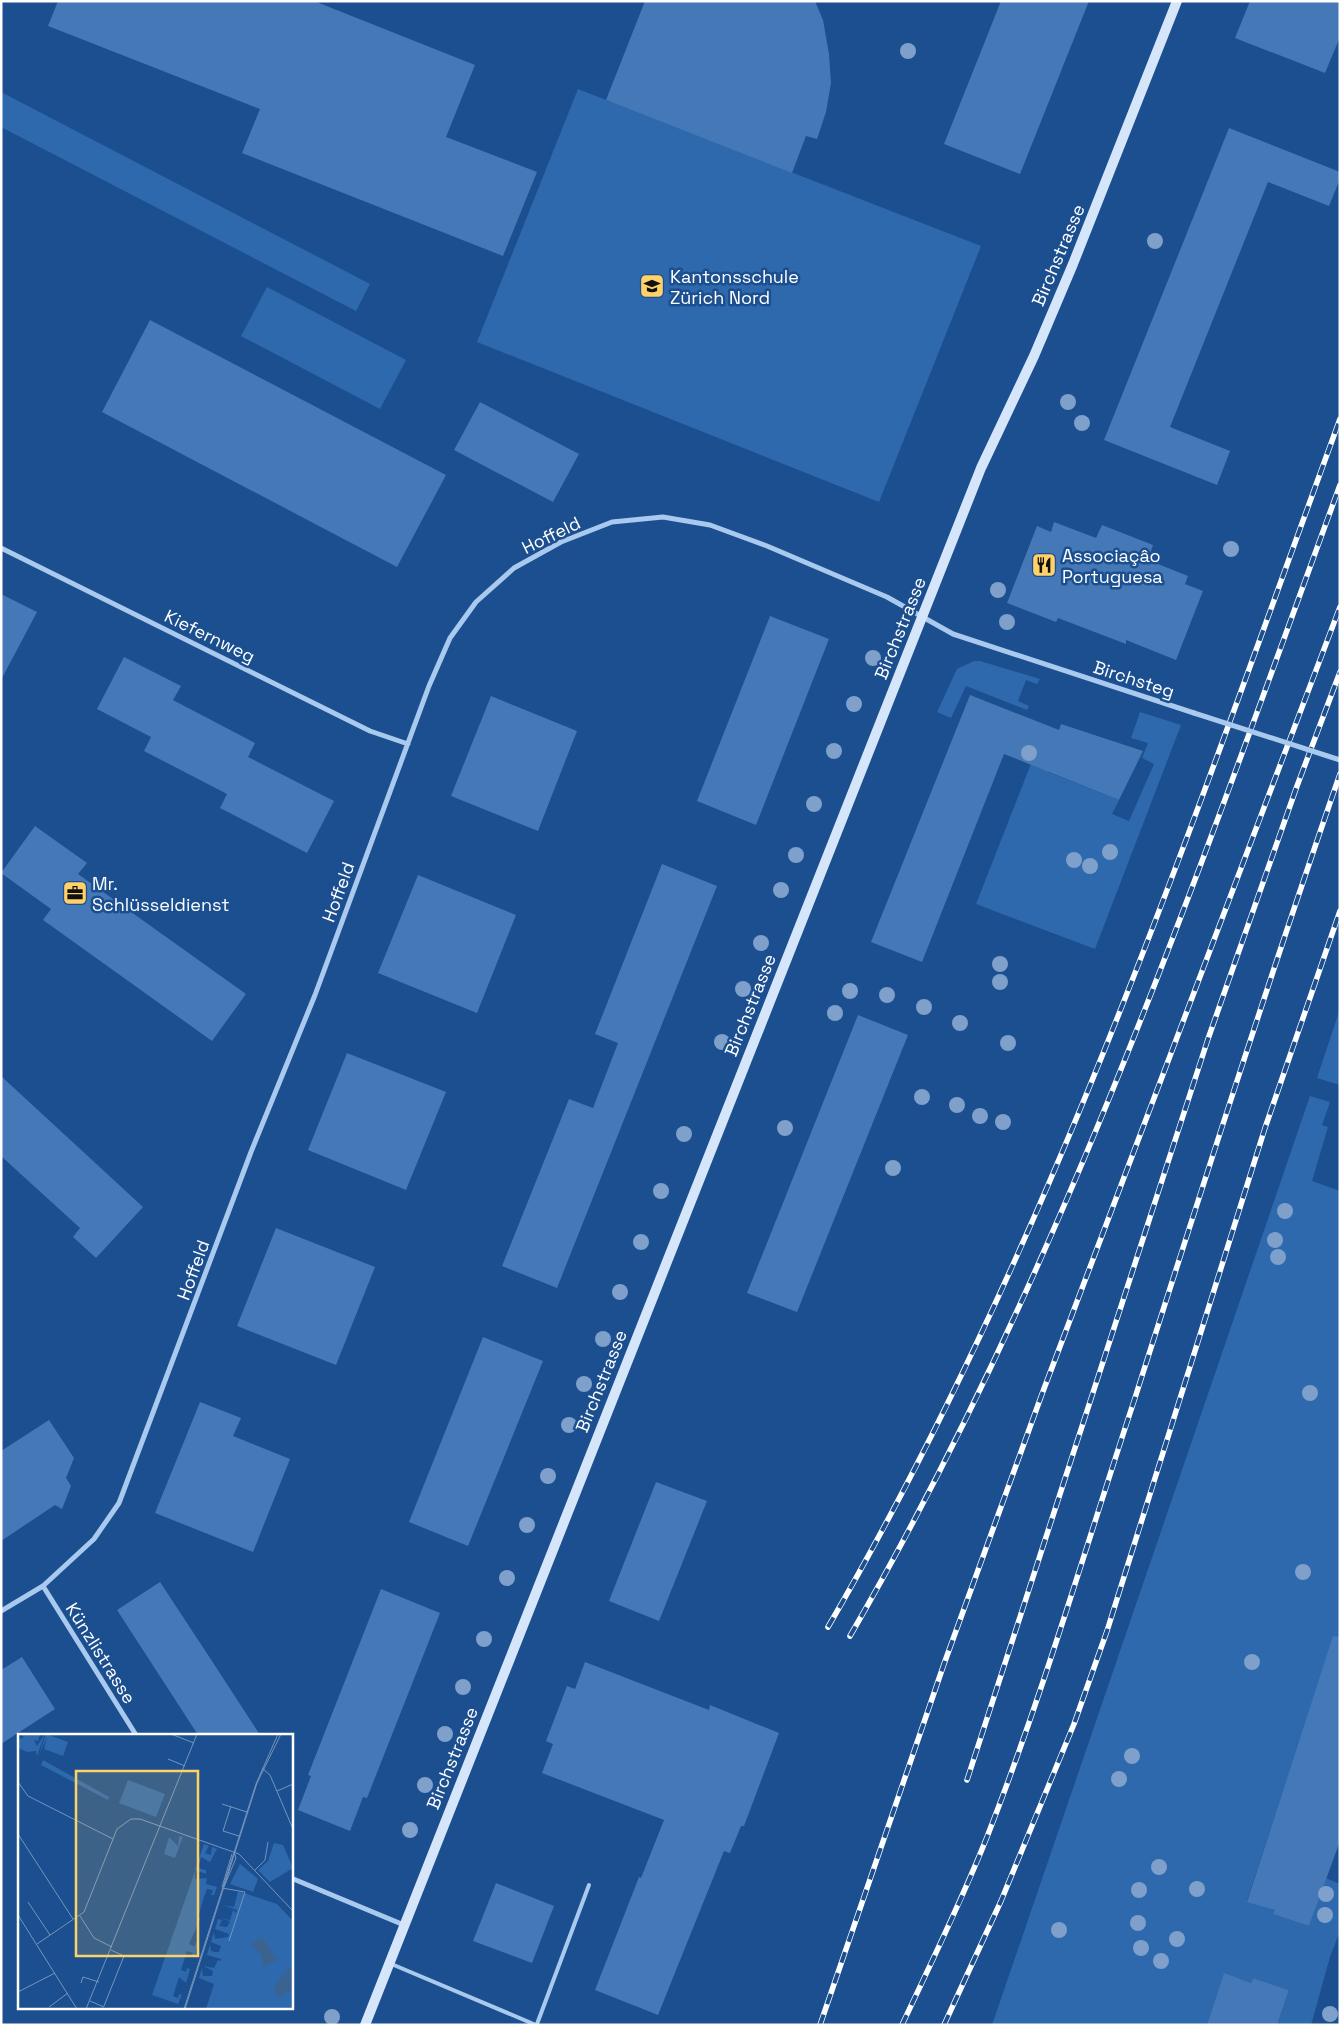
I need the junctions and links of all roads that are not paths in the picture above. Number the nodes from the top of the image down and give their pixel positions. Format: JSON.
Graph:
{"nodes":[{"id":1,"x":1177,"y":1,"type":"edge"},
{"id":2,"x":1,"y":548,"type":"edge"},
{"id":3,"x":922,"y":617,"type":"junction"},
{"id":4,"x":408,"y":744,"type":"junction"},
{"id":5,"x":1340,"y":760,"type":"edge"},
{"id":6,"x":43,"y":1586,"type":"junction"},
{"id":7,"x":1,"y":1611,"type":"edge"},
{"id":8,"x":135,"y":1734,"type":"edge"},
{"id":9,"x":292,"y":1878,"type":"edge"},
{"id":10,"x":589,"y":1885,"type":"dead end"},
{"id":11,"x":404,"y":1925,"type":"junction"},
{"id":12,"x":388,"y":1963,"type":"junction"},
{"id":13,"x":536,"y":2024,"type":"edge"},
{"id":14,"x":365,"y":2025,"type":"edge"}],
"edges":[{"from":1,"to":3,"type":"main road","name":"Birchstrasse"},
{"from":2,"to":4,"type":"street","name":"Kiefernweg"},
{"from":3,"to":4,"type":"street","name":"Hoffeld"},
{"from":3,"to":5,"type":"street","name":"Birchsteg","bridge":true},
{"from":3,"to":11,"type":"main road","name":"Birchstrasse"},
{"from":4,"to":6,"type":"street","name":"Hoffeld"},
{"from":6,"to":7,"type":"street","name":"Hoffeld"},
{"from":6,"to":8,"type":"street","name":"Künzlistrasse"},
{"from":9,"to":11,"type":"street"},
{"from":10,"to":13,"type":"lane"},
{"from":11,"to":12,"type":"main road","name":"Birchstrasse"},
{"from":12,"to":13,"type":"lane"},
{"from":12,"to":14,"type":"main road","name":"Birchstrasse"}]}
